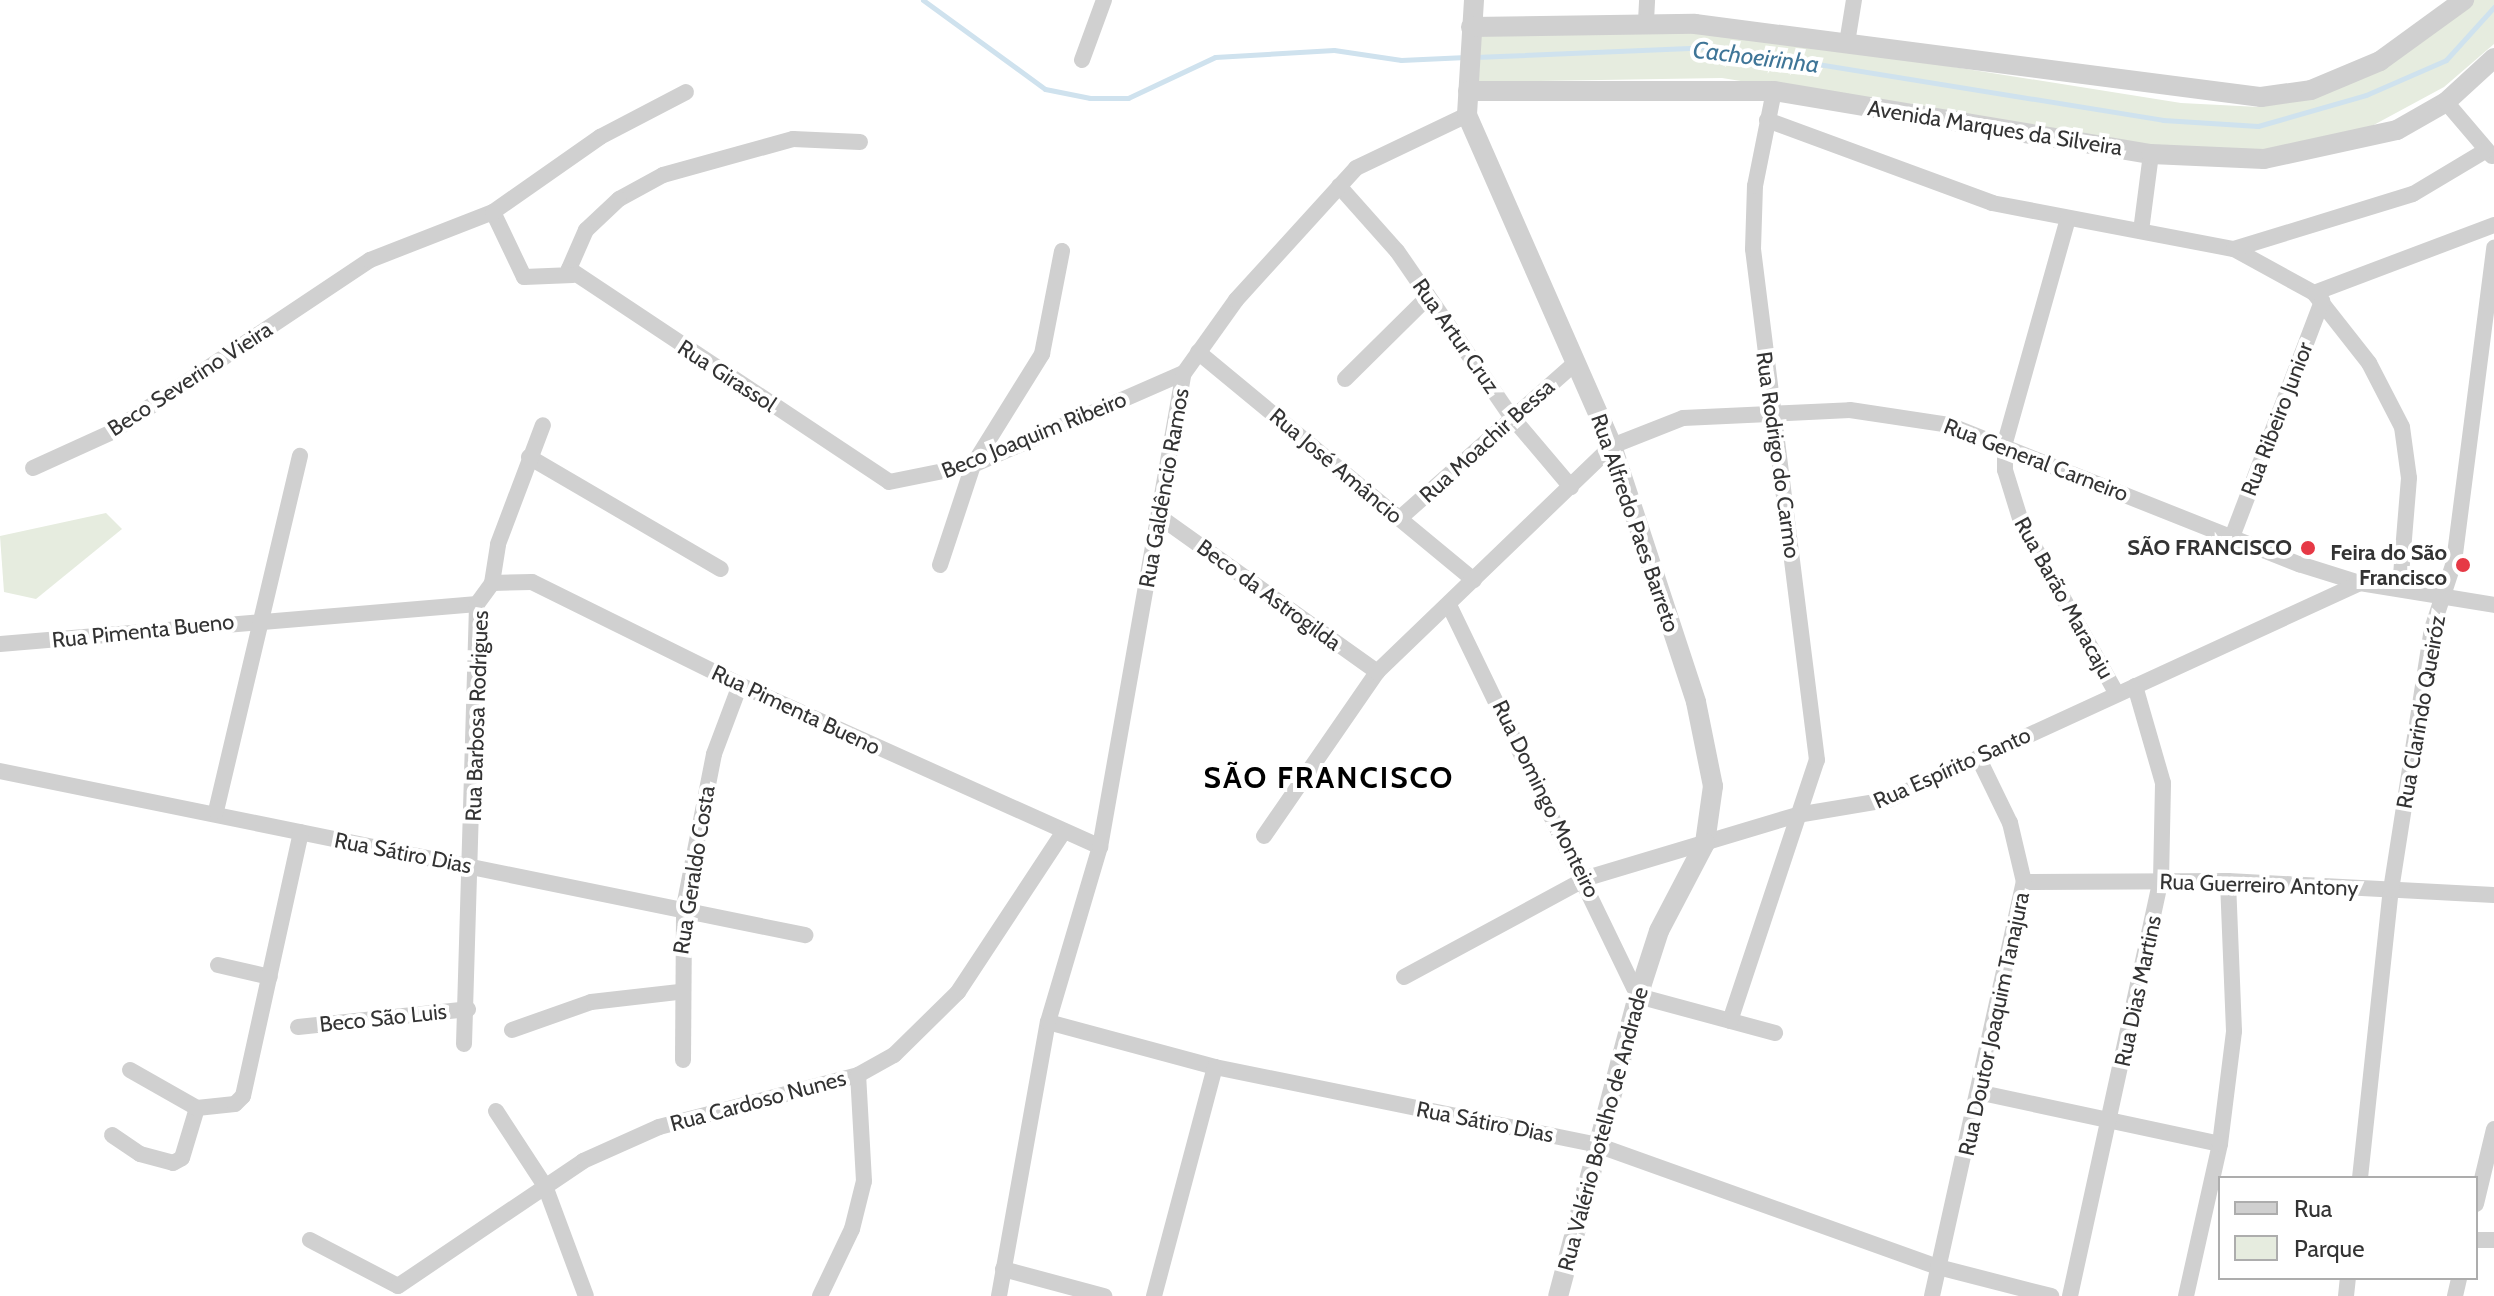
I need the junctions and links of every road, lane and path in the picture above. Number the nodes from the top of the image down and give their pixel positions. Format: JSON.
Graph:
{"nodes":[{"id":1,"x":1104,"y":0,"type":"edge"},
{"id":2,"x":1474,"y":0,"type":"edge"},
{"id":3,"x":1647,"y":0,"type":"edge"},
{"id":4,"x":1854,"y":0,"type":"edge"},
{"id":5,"x":2464,"y":0,"type":"edge"},
{"id":6,"x":1646,"y":21,"type":"junction"},
{"id":7,"x":1471,"y":34,"type":"junction"},
{"id":8,"x":1847,"y":43,"type":"junction"},
{"id":9,"x":2494,"y":58,"type":"edge"},
{"id":10,"x":1082,"y":60,"type":"dead end"},
{"id":11,"x":1469,"y":86,"type":"junction"},
{"id":12,"x":1774,"y":91,"type":"junction"},
{"id":13,"x":686,"y":92,"type":"dead end"},
{"id":14,"x":2446,"y":102,"type":"junction"},
{"id":15,"x":1467,"y":115,"type":"junction"},
{"id":16,"x":1767,"y":120,"type":"junction"},
{"id":17,"x":860,"y":142,"type":"dead end"},
{"id":18,"x":2151,"y":154,"type":"junction"},
{"id":19,"x":2490,"y":154,"type":"edge"},
{"id":20,"x":1339,"y":186,"type":"junction"},
{"id":21,"x":493,"y":212,"type":"junction"},
{"id":22,"x":2067,"y":222,"type":"junction"},
{"id":23,"x":2494,"y":225,"type":"edge"},
{"id":24,"x":2141,"y":231,"type":"junction"},
{"id":25,"x":2494,"y":248,"type":"edge"},
{"id":26,"x":2234,"y":249,"type":"junction"},
{"id":27,"x":1062,"y":251,"type":"dead end"},
{"id":28,"x":573,"y":275,"type":"junction"},
{"id":29,"x":1428,"y":297,"type":"junction"},
{"id":30,"x":2318,"y":297,"type":"junction"},
{"id":31,"x":1198,"y":352,"type":"junction"},
{"id":32,"x":1574,"y":364,"type":"junction"},
{"id":33,"x":1184,"y":373,"type":"junction"},
{"id":34,"x":1345,"y":379,"type":"dead end"},
{"id":35,"x":1768,"y":411,"type":"junction"},
{"id":36,"x":1511,"y":416,"type":"junction"},
{"id":37,"x":543,"y":425,"type":"dead end"},
{"id":38,"x":2005,"y":443,"type":"junction"},
{"id":39,"x":1612,"y":446,"type":"junction"},
{"id":40,"x":300,"y":456,"type":"dead end"},
{"id":41,"x":529,"y":457,"type":"junction"},
{"id":42,"x":973,"y":465,"type":"junction"},
{"id":43,"x":33,"y":468,"type":"dead end"},
{"id":44,"x":880,"y":478,"type":"joint"},
{"id":45,"x":1571,"y":487,"type":"junction"},
{"id":46,"x":1160,"y":517,"type":"junction"},
{"id":47,"x":1400,"y":518,"type":"junction"},
{"id":48,"x":2232,"y":537,"type":"junction"},
{"id":49,"x":940,"y":565,"type":"dead end"},
{"id":50,"x":721,"y":569,"type":"dead end"},
{"id":51,"x":1474,"y":580,"type":"junction"},
{"id":52,"x":492,"y":583,"type":"junction"},
{"id":53,"x":2360,"y":583,"type":"junction"},
{"id":54,"x":2400,"y":588,"type":"junction"},
{"id":55,"x":2443,"y":596,"type":"junction"},
{"id":56,"x":477,"y":604,"type":"junction"},
{"id":57,"x":1449,"y":605,"type":"junction"},
{"id":58,"x":2494,"y":605,"type":"edge"},
{"id":59,"x":259,"y":618,"type":"junction"},
{"id":60,"x":0,"y":644,"type":"edge"},
{"id":61,"x":1377,"y":672,"type":"junction"},
{"id":62,"x":740,"y":685,"type":"junction"},
{"id":63,"x":2135,"y":686,"type":"junction"},
{"id":64,"x":2117,"y":694,"type":"junction"},
{"id":65,"x":1978,"y":757,"type":"junction"},
{"id":66,"x":0,"y":771,"type":"edge"},
{"id":67,"x":216,"y":811,"type":"junction"},
{"id":68,"x":1797,"y":815,"type":"junction"},
{"id":69,"x":301,"y":832,"type":"junction"},
{"id":70,"x":1062,"y":834,"type":"junction"},
{"id":71,"x":1264,"y":836,"type":"dead end"},
{"id":72,"x":1705,"y":843,"type":"junction"},
{"id":73,"x":1100,"y":847,"type":"junction"},
{"id":74,"x":473,"y":867,"type":"junction"},
{"id":75,"x":1587,"y":878,"type":"junction"},
{"id":76,"x":2161,"y":880,"type":"junction"},
{"id":77,"x":2228,"y":881,"type":"junction"},
{"id":78,"x":2024,"y":882,"type":"junction"},
{"id":79,"x":2391,"y":890,"type":"junction"},
{"id":80,"x":2494,"y":895,"type":"edge"},
{"id":81,"x":684,"y":907,"type":"junction"},
{"id":82,"x":805,"y":935,"type":"dead end"},
{"id":83,"x":1649,"y":962,"type":"joint"},
{"id":84,"x":218,"y":965,"type":"dead end"},
{"id":85,"x":270,"y":977,"type":"junction"},
{"id":86,"x":1404,"y":977,"type":"dead end"},
{"id":87,"x":679,"y":992,"type":"junction"},
{"id":88,"x":1638,"y":996,"type":"junction"},
{"id":89,"x":468,"y":1009,"type":"junction"},
{"id":90,"x":1730,"y":1021,"type":"junction"},
{"id":91,"x":1048,"y":1022,"type":"junction"},
{"id":92,"x":298,"y":1027,"type":"dead end"},
{"id":93,"x":512,"y":1030,"type":"dead end"},
{"id":94,"x":1775,"y":1033,"type":"dead end"},
{"id":95,"x":464,"y":1044,"type":"dead end"},
{"id":96,"x":683,"y":1060,"type":"dead end"},
{"id":97,"x":1215,"y":1067,"type":"junction"},
{"id":98,"x":130,"y":1070,"type":"dead end"},
{"id":99,"x":858,"y":1075,"type":"junction"},
{"id":100,"x":1982,"y":1093,"type":"junction"},
{"id":101,"x":197,"y":1108,"type":"junction"},
{"id":102,"x":496,"y":1111,"type":"dead end"},
{"id":103,"x":2110,"y":1123,"type":"junction"},
{"id":104,"x":2494,"y":1129,"type":"edge"},
{"id":105,"x":112,"y":1135,"type":"dead end"},
{"id":106,"x":2220,"y":1144,"type":"junction"},
{"id":107,"x":1597,"y":1145,"type":"junction"},
{"id":108,"x":2360,"y":1176,"type":"edge"},
{"id":109,"x":545,"y":1186,"type":"junction"},
{"id":110,"x":2478,"y":1196,"type":"edge"},
{"id":111,"x":310,"y":1240,"type":"dead end"},
{"id":112,"x":1938,"y":1267,"type":"junction"},
{"id":113,"x":1003,"y":1269,"type":"junction"},
{"id":114,"x":399,"y":1291,"type":"edge"},
{"id":115,"x":586,"y":1296,"type":"edge"},
{"id":116,"x":820,"y":1296,"type":"edge"},
{"id":117,"x":999,"y":1296,"type":"edge"},
{"id":118,"x":1104,"y":1296,"type":"edge"},
{"id":119,"x":1154,"y":1296,"type":"edge"},
{"id":120,"x":1558,"y":1296,"type":"edge"},
{"id":121,"x":1932,"y":1296,"type":"edge"},
{"id":122,"x":2051,"y":1296,"type":"edge"},
{"id":123,"x":2070,"y":1296,"type":"edge"},
{"id":124,"x":2186,"y":1296,"type":"edge"}],
"edges":[{"from":1,"to":10,"type":"street"},
{"from":2,"to":7,"type":"street","name":"Rua Alfredo Paes Barreto"},
{"from":3,"to":6,"type":"street"},
{"from":4,"to":8,"type":"street"},
{"from":5,"to":8,"type":"street"},
{"from":6,"to":7,"type":"street"},
{"from":6,"to":8,"type":"street"},
{"from":7,"to":11,"type":"street","name":"Rua Alfredo Paes Barreto"},
{"from":9,"to":14,"type":"street","name":"Avenida Marques da Silveira"},
{"from":11,"to":12,"type":"street","name":"Avenida Marques da Silveira"},
{"from":11,"to":15,"type":"street","name":"Rua Alfredo Paes Barreto"},
{"from":12,"to":16,"type":"street","name":"Rua Rodrigo do Carmo"},
{"from":12,"to":18,"type":"street","name":"Avenida Marques da Silveira"},
{"from":13,"to":21,"type":"street","name":"Beco Severino Vieira"},
{"from":14,"to":18,"type":"street","name":"Avenida Marques da Silveira"},
{"from":14,"to":19,"type":"street"},
{"from":15,"to":20,"type":"street","name":"Rua Galdêncio Ramos"},
{"from":15,"to":32,"type":"street","name":"Rua Alfredo Paes Barreto"},
{"from":16,"to":22,"type":"street"},
{"from":16,"to":35,"type":"street","name":"Rua Rodrigo do Carmo"},
{"from":17,"to":28,"type":"street"},
{"from":18,"to":24,"type":"street"},
{"from":19,"to":26,"type":"street"},
{"from":20,"to":29,"type":"street","name":"Rua Artur Cruz"},
{"from":20,"to":31,"type":"street","name":"Rua Galdêncio Ramos"},
{"from":21,"to":28,"type":"street"},
{"from":21,"to":43,"type":"street","name":"Beco Severino Vieira"},
{"from":22,"to":24,"type":"street"},
{"from":22,"to":38,"type":"street","name":"Rua Barão Maracaju"},
{"from":23,"to":30,"type":"street"},
{"from":24,"to":26,"type":"street"},
{"from":25,"to":55,"type":"street","name":"Rua Clarindo Queiróz"},
{"from":26,"to":30,"type":"street"},
{"from":27,"to":42,"type":"street"},
{"from":28,"to":44,"type":"street","name":"Rua Girassol"},
{"from":29,"to":34,"type":"street"},
{"from":29,"to":36,"type":"street","name":"Rua Artur Cruz"},
{"from":30,"to":48,"type":"street","name":"Rua Ribeiro Junior"},
{"from":30,"to":54,"type":"street"},
{"from":31,"to":33,"type":"street","name":"Rua Galdêncio Ramos"},
{"from":31,"to":47,"type":"street","name":"Rua José Amâncio"},
{"from":32,"to":36,"type":"street","name":"Rua Moachir Bessa"},
{"from":32,"to":39,"type":"street","name":"Rua Alfredo Paes Barreto"},
{"from":33,"to":42,"type":"street","name":"Beco Joaquim Ribeiro"},
{"from":33,"to":46,"type":"street","name":"Rua Galdêncio Ramos"},
{"from":35,"to":38,"type":"street","name":"Rua General Carneiro"},
{"from":35,"to":39,"type":"street","name":"Rua General Carneiro"},
{"from":35,"to":68,"type":"street","name":"Rua Rodrigo do Carmo"},
{"from":36,"to":45,"type":"street","name":"Rua Artur Cruz"},
{"from":36,"to":47,"type":"street","name":"Rua Moachir Bessa"},
{"from":37,"to":41,"type":"street"},
{"from":38,"to":48,"type":"street","name":"Rua General Carneiro"},
{"from":38,"to":64,"type":"street","name":"Rua Barão Maracaju"},
{"from":39,"to":45,"type":"street","name":"Rua General Carneiro"},
{"from":39,"to":72,"type":"street","name":"Rua Alfredo Paes Barreto"},
{"from":40,"to":59,"type":"street"},
{"from":41,"to":50,"type":"street"},
{"from":41,"to":52,"type":"street"},
{"from":42,"to":44,"type":"street","name":"Beco Joaquim Ribeiro"},
{"from":42,"to":49,"type":"street"},
{"from":45,"to":51,"type":"street","name":"Rua General Carneiro"},
{"from":46,"to":61,"type":"street","name":"Beco da Astrogilda"},
{"from":46,"to":73,"type":"street","name":"Rua Galdêncio Ramos"},
{"from":47,"to":51,"type":"street","name":"Rua José Amâncio"},
{"from":48,"to":53,"type":"street","name":"Rua General Carneiro"},
{"from":51,"to":57,"type":"street","name":"Rua General Carneiro"},
{"from":52,"to":56,"type":"street","name":"Rua Barbosa Rodrigues"},
{"from":52,"to":62,"type":"street","name":"Rua Pimenta Bueno"},
{"from":53,"to":54,"type":"street","name":"Rua General Carneiro"},
{"from":53,"to":63,"type":"street","name":"Rua Espírito Santo"},
{"from":54,"to":55,"type":"street","name":"Rua General Carneiro"},
{"from":55,"to":58,"type":"street","name":"Rua General Carneiro"},
{"from":55,"to":79,"type":"street","name":"Rua Clarindo Queiróz"},
{"from":56,"to":59,"type":"street","name":"Rua Pimenta Bueno"},
{"from":56,"to":74,"type":"street","name":"Rua Barbosa Rodrigues"},
{"from":57,"to":61,"type":"street","name":"Rua General Carneiro"},
{"from":57,"to":75,"type":"street","name":"Rua Domingo Monteiro"},
{"from":59,"to":60,"type":"street","name":"Rua Pimenta Bueno"},
{"from":59,"to":67,"type":"street"},
{"from":61,"to":71,"type":"street","name":"Rua General Carneiro"},
{"from":62,"to":70,"type":"street","name":"Rua Pimenta Bueno"},
{"from":62,"to":81,"type":"street","name":"Rua Geraldo Costa"},
{"from":63,"to":64,"type":"street","name":"Rua Espírito Santo"},
{"from":63,"to":76,"type":"street","name":"Rua Dias Martins"},
{"from":64,"to":65,"type":"street","name":"Rua Espírito Santo"},
{"from":65,"to":68,"type":"street","name":"Rua Espírito Santo"},
{"from":65,"to":78,"type":"street","name":"Rua Doutor Joaquim Tanajura"},
{"from":66,"to":67,"type":"street","name":"Rua Sátiro Dias"},
{"from":67,"to":69,"type":"street","name":"Rua Sátiro Dias"},
{"from":68,"to":72,"type":"street","name":"Rua Espírito Santo"},
{"from":68,"to":90,"type":"street","name":"Rua Rodrigo do Carmo"},
{"from":69,"to":74,"type":"street","name":"Rua Sátiro Dias"},
{"from":69,"to":85,"type":"street"},
{"from":70,"to":73,"type":"street","name":"Rua Pimenta Bueno"},
{"from":70,"to":99,"type":"street","name":"Rua Cardoso Nunes"},
{"from":72,"to":75,"type":"street","name":"Rua Espírito Santo"},
{"from":72,"to":83,"type":"street","name":"Rua Alfredo Paes Barreto"},
{"from":73,"to":91,"type":"street","name":"Rua Galdêncio Ramos"},
{"from":74,"to":81,"type":"street","name":"Rua Sátiro Dias"},
{"from":74,"to":89,"type":"street","name":"Rua Barbosa Rodrigues"},
{"from":75,"to":86,"type":"street","name":"Rua Espírito Santo"},
{"from":75,"to":88,"type":"street","name":"Rua Domingo Monteiro"},
{"from":76,"to":77,"type":"street","name":"Rua Guerreiro Antony"},
{"from":76,"to":78,"type":"street","name":"Rua Guerreiro Antony"},
{"from":76,"to":103,"type":"street","name":"Rua Dias Martins"},
{"from":77,"to":79,"type":"street","name":"Rua Guerreiro Antony"},
{"from":77,"to":106,"type":"street"},
{"from":78,"to":100,"type":"street","name":"Rua Doutor Joaquim Tanajura"},
{"from":79,"to":80,"type":"street","name":"Rua Guerreiro Antony"},
{"from":79,"to":108,"type":"street","name":"Rua Clarindo Queiróz"},
{"from":81,"to":82,"type":"street","name":"Rua Sátiro Dias"},
{"from":81,"to":87,"type":"street","name":"Rua Geraldo Costa"},
{"from":83,"to":88,"type":"street","name":"Rua Valério Botelho de Andrade"},
{"from":84,"to":85,"type":"street"},
{"from":85,"to":101,"type":"street"},
{"from":87,"to":93,"type":"street"},
{"from":87,"to":96,"type":"street","name":"Rua Geraldo Costa"},
{"from":88,"to":90,"type":"street"},
{"from":88,"to":107,"type":"street","name":"Rua Valério Botelho de Andrade"},
{"from":89,"to":92,"type":"street","name":"Beco São Luis"},
{"from":89,"to":95,"type":"street","name":"Rua Barbosa Rodrigues"},
{"from":90,"to":94,"type":"street"},
{"from":91,"to":97,"type":"street","name":"Rua Sátiro Dias"},
{"from":91,"to":113,"type":"street","name":"Rua Galdêncio Ramos"},
{"from":97,"to":107,"type":"street","name":"Rua Sátiro Dias"},
{"from":97,"to":119,"type":"street"},
{"from":98,"to":101,"type":"street"},
{"from":99,"to":109,"type":"street","name":"Rua Cardoso Nunes"},
{"from":99,"to":116,"type":"street"},
{"from":100,"to":103,"type":"street"},
{"from":100,"to":112,"type":"street","name":"Rua Doutor Joaquim Tanajura"},
{"from":101,"to":105,"type":"street"},
{"from":102,"to":109,"type":"street"},
{"from":103,"to":106,"type":"street"},
{"from":103,"to":123,"type":"street","name":"Rua Dias Martins"},
{"from":104,"to":110,"type":"street"},
{"from":106,"to":124,"type":"street"},
{"from":107,"to":112,"type":"street","name":"Rua Sátiro Dias"},
{"from":107,"to":120,"type":"street","name":"Rua Valério Botelho de Andrade"},
{"from":109,"to":114,"type":"street","name":"Rua Cardoso Nunes"},
{"from":109,"to":115,"type":"street"},
{"from":111,"to":114,"type":"street"},
{"from":112,"to":121,"type":"street","name":"Rua Doutor Joaquim Tanajura"},
{"from":112,"to":122,"type":"street","name":"Rua Sátiro Dias"},
{"from":113,"to":117,"type":"street","name":"Rua Galdêncio Ramos"},
{"from":113,"to":118,"type":"street"}]}
